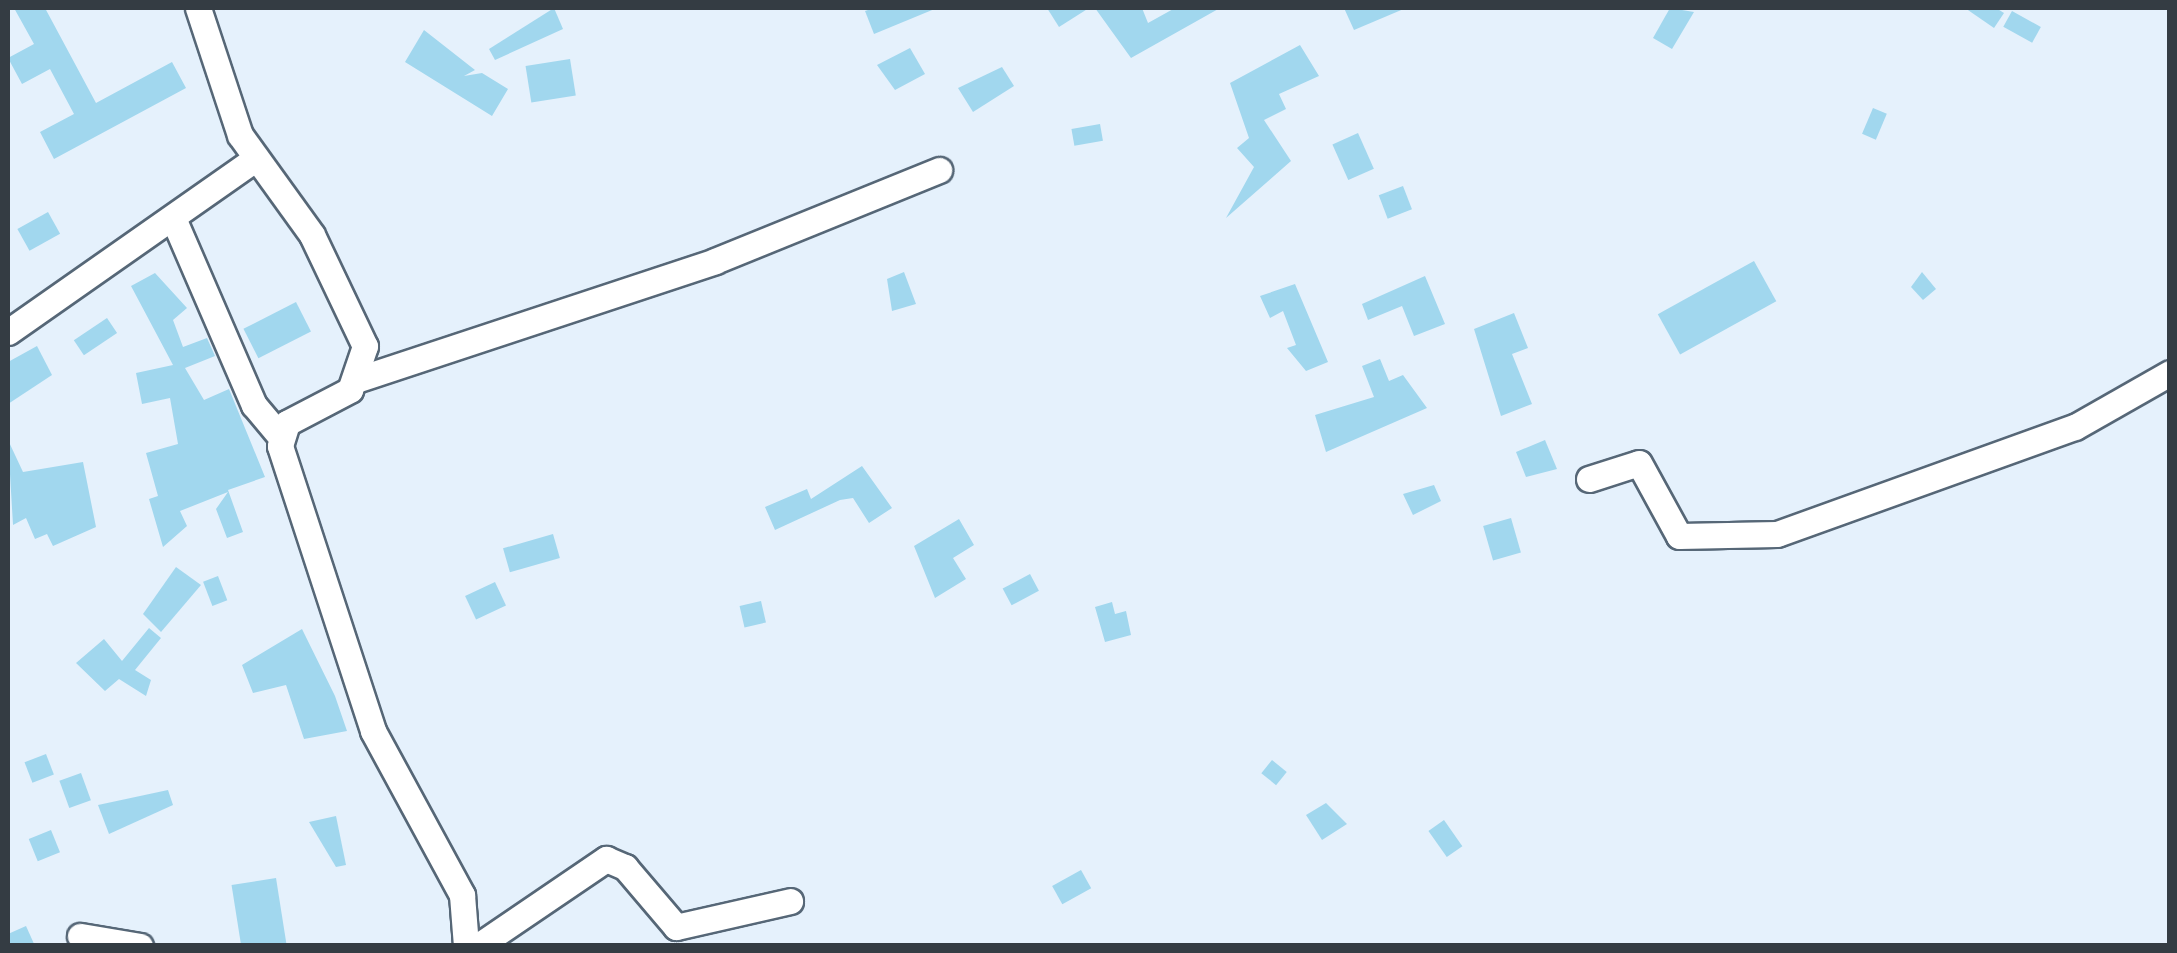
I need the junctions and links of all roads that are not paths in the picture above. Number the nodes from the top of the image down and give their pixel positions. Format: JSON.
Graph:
{"nodes":[{"id":1,"x":198,"y":8,"type":"edge"},
{"id":2,"x":252,"y":161,"type":"junction"},
{"id":3,"x":939,"y":170,"type":"dead end"},
{"id":4,"x":173,"y":218,"type":"junction"},
{"id":5,"x":8,"y":332,"type":"edge"},
{"id":6,"x":2170,"y":373,"type":"edge"},
{"id":7,"x":359,"y":379,"type":"junction"},
{"id":8,"x":280,"y":436,"type":"junction"},
{"id":9,"x":1589,"y":480,"type":"dead end"},
{"id":10,"x":790,"y":901,"type":"dead end"},
{"id":11,"x":80,"y":936,"type":"dead end"},
{"id":12,"x":140,"y":946,"type":"edge"},
{"id":13,"x":466,"y":946,"type":"edge"},
{"id":14,"x":478,"y":946,"type":"edge"}],
"edges":[{"from":1,"to":2,"type":"street"},
{"from":2,"to":4,"type":"street"},
{"from":2,"to":7,"type":"street"},
{"from":3,"to":7,"type":"street"},
{"from":4,"to":5,"type":"street"},
{"from":4,"to":8,"type":"street"},
{"from":6,"to":9,"type":"street"},
{"from":7,"to":8,"type":"street"},
{"from":8,"to":13,"type":"street"},
{"from":10,"to":14,"type":"street"},
{"from":11,"to":12,"type":"street"}]}
